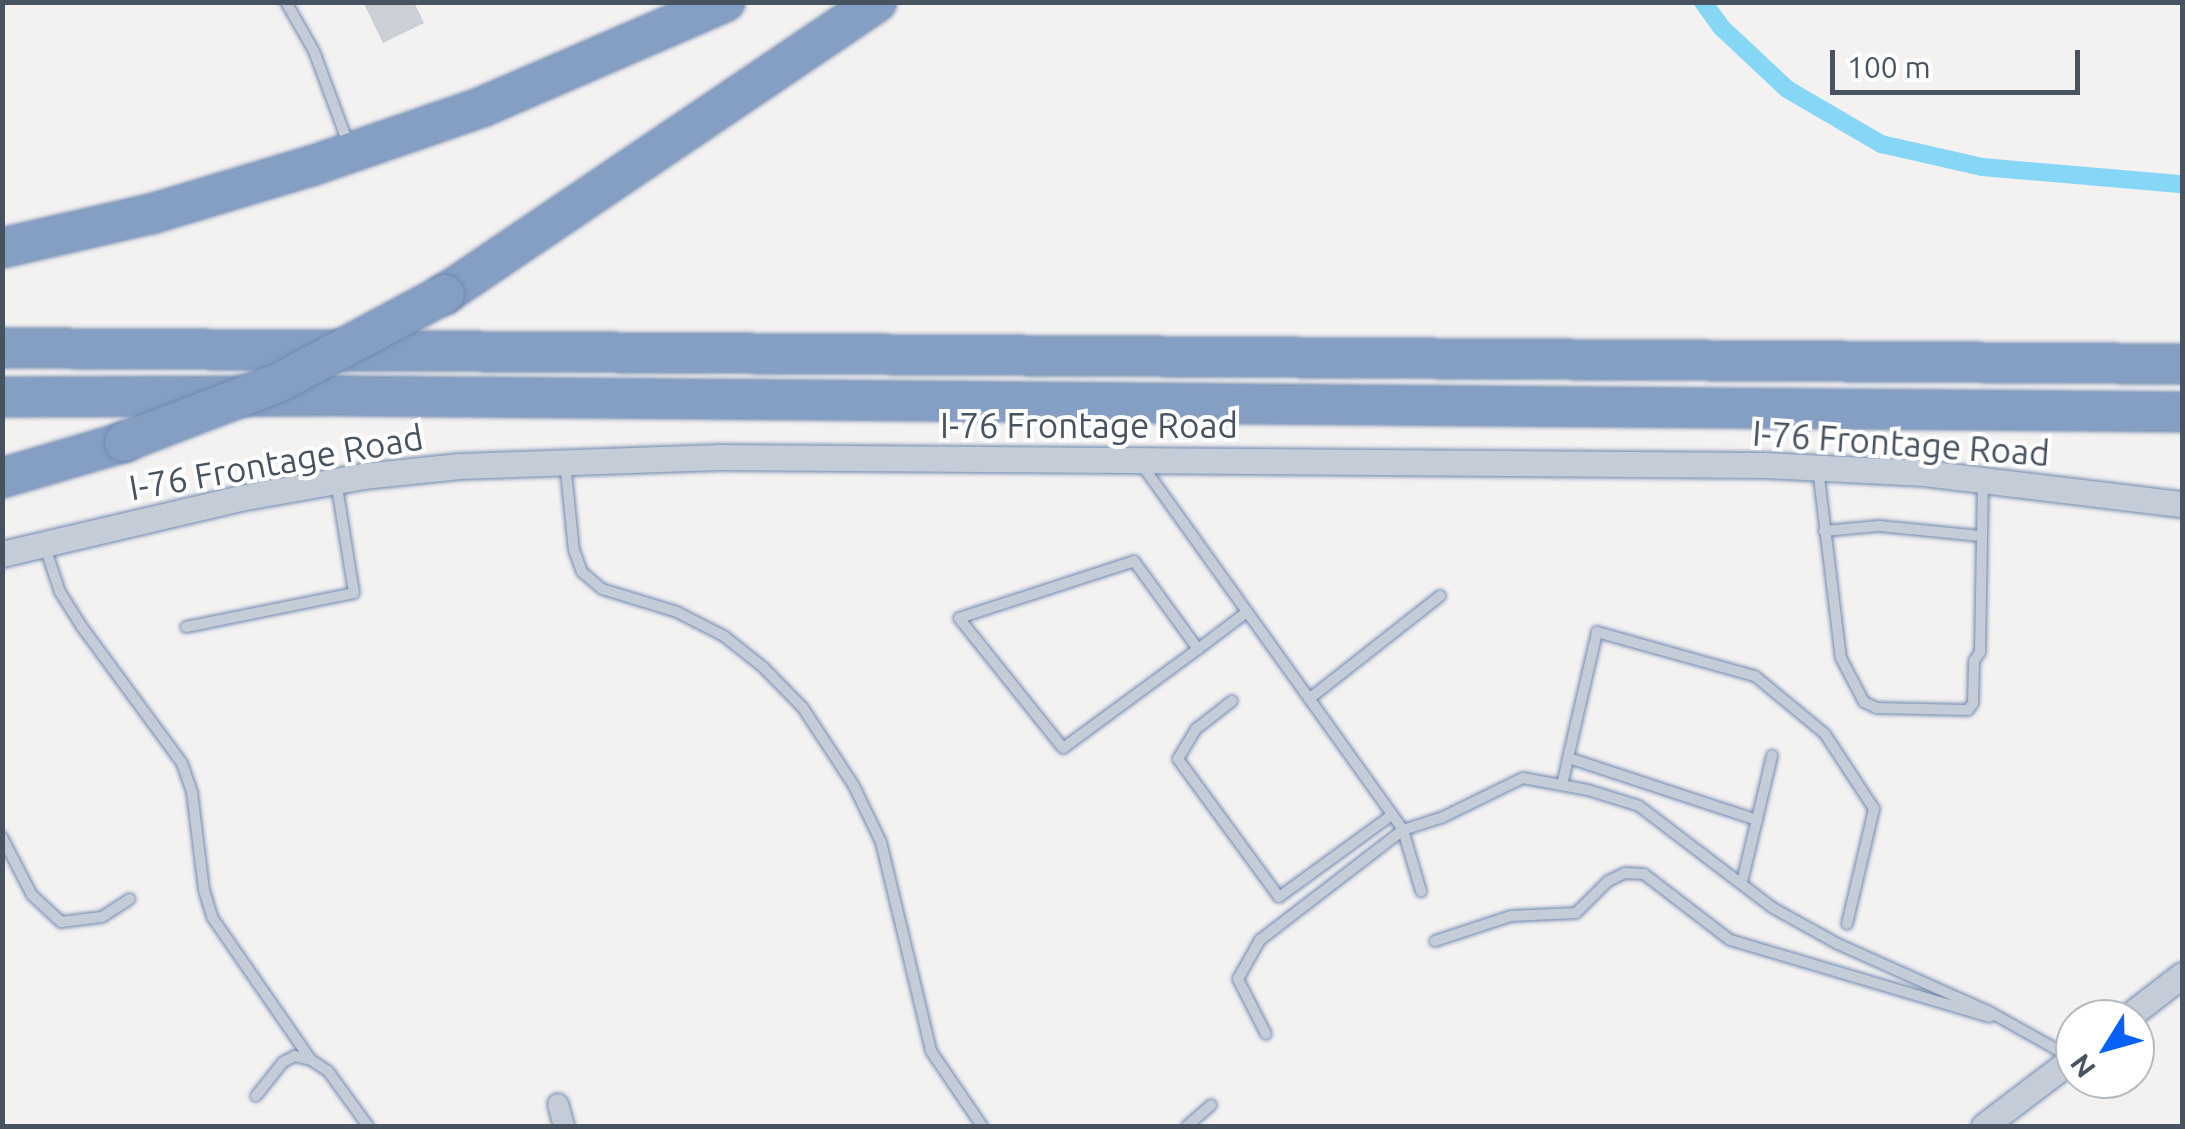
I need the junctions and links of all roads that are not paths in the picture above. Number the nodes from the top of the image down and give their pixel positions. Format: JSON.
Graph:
{"nodes":[{"id":1,"x":286,"y":2,"type":"edge"},
{"id":2,"x":726,"y":2,"type":"edge"},
{"id":3,"x":877,"y":2,"type":"edge"},
{"id":4,"x":352,"y":152,"type":"junction"},
{"id":5,"x":2,"y":248,"type":"edge"},
{"id":6,"x":2,"y":348,"type":"edge"},
{"id":7,"x":2182,"y":364,"type":"edge"},
{"id":8,"x":2,"y":397,"type":"edge"},
{"id":9,"x":2182,"y":412,"type":"edge"},
{"id":10,"x":1139,"y":460,"type":"junction"},
{"id":11,"x":565,"y":462,"type":"junction"},
{"id":12,"x":1818,"y":468,"type":"junction"},
{"id":13,"x":2,"y":478,"type":"edge"},
{"id":14,"x":336,"y":480,"type":"junction"},
{"id":15,"x":1983,"y":480,"type":"junction"},
{"id":16,"x":2182,"y":504,"type":"edge"},
{"id":17,"x":1824,"y":531,"type":"junction"},
{"id":18,"x":1981,"y":536,"type":"junction"},
{"id":19,"x":44,"y":544,"type":"junction"},
{"id":20,"x":2,"y":554,"type":"edge"},
{"id":21,"x":1440,"y":596,"type":"dead end"},
{"id":22,"x":1247,"y":612,"type":"junction"},
{"id":23,"x":186,"y":627,"type":"dead end"},
{"id":24,"x":1198,"y":649,"type":"junction"},
{"id":25,"x":1310,"y":699,"type":"junction"},
{"id":26,"x":1232,"y":701,"type":"dead end"},
{"id":27,"x":1772,"y":756,"type":"dead end"},
{"id":28,"x":1568,"y":758,"type":"junction"},
{"id":29,"x":1562,"y":785,"type":"junction"},
{"id":30,"x":1392,"y":815,"type":"junction"},
{"id":31,"x":1757,"y":820,"type":"junction"},
{"id":32,"x":1404,"y":830,"type":"junction"},
{"id":33,"x":2,"y":837,"type":"edge"},
{"id":34,"x":1742,"y":882,"type":"junction"},
{"id":35,"x":1421,"y":891,"type":"dead end"},
{"id":36,"x":130,"y":898,"type":"dead end"},
{"id":37,"x":1847,"y":924,"type":"dead end"},
{"id":38,"x":1434,"y":940,"type":"dead end"},
{"id":39,"x":2182,"y":976,"type":"edge"},
{"id":40,"x":2152,"y":999,"type":"edge"},
{"id":41,"x":2001,"y":1018,"type":"junction"},
{"id":42,"x":1266,"y":1034,"type":"dead end"},
{"id":43,"x":2055,"y":1048,"type":"edge"},
{"id":44,"x":311,"y":1060,"type":"junction"},
{"id":45,"x":2055,"y":1072,"type":"edge"},
{"id":46,"x":256,"y":1096,"type":"dead end"},
{"id":47,"x":558,"y":1104,"type":"dead end"},
{"id":48,"x":1211,"y":1105,"type":"dead end"},
{"id":49,"x":368,"y":1126,"type":"edge"},
{"id":50,"x":564,"y":1126,"type":"edge"},
{"id":51,"x":982,"y":1126,"type":"edge"},
{"id":52,"x":1187,"y":1126,"type":"edge"},
{"id":53,"x":1984,"y":1126,"type":"edge"}],
"edges":[{"from":1,"to":4,"type":"lane"},
{"from":2,"to":4,"type":"highway"},
{"from":3,"to":13,"type":"highway","bridge":true},
{"from":4,"to":5,"type":"highway"},
{"from":6,"to":7,"type":"highway"},
{"from":8,"to":9,"type":"highway"},
{"from":10,"to":11,"type":"street","name":"I-76 Frontage Road"},
{"from":10,"to":12,"type":"street","name":"I-76 Frontage Road"},
{"from":10,"to":22,"type":"lane"},
{"from":11,"to":14,"type":"street","name":"I-76 Frontage Road"},
{"from":11,"to":51,"type":"lane"},
{"from":12,"to":15,"type":"street","name":"I-76 Frontage Road"},
{"from":12,"to":17,"type":"lane"},
{"from":14,"to":19,"type":"street","name":"I-76 Frontage Road"},
{"from":14,"to":23,"type":"lane"},
{"from":15,"to":16,"type":"street","name":"I-76 Frontage Road"},
{"from":15,"to":18,"type":"lane"},
{"from":17,"to":18,"type":"lane"},
{"from":17,"to":18,"type":"lane"},
{"from":19,"to":20,"type":"street","name":"I-76 Frontage Road"},
{"from":19,"to":44,"type":"lane"},
{"from":21,"to":25,"type":"lane"},
{"from":22,"to":24,"type":"lane"},
{"from":22,"to":25,"type":"lane"},
{"from":24,"to":24,"type":"lane"},
{"from":25,"to":30,"type":"lane"},
{"from":26,"to":30,"type":"lane"},
{"from":27,"to":31,"type":"lane"},
{"from":28,"to":29,"type":"lane"},
{"from":28,"to":31,"type":"lane"},
{"from":28,"to":37,"type":"lane"},
{"from":29,"to":32,"type":"lane"},
{"from":29,"to":34,"type":"lane"},
{"from":30,"to":32,"type":"lane"},
{"from":31,"to":34,"type":"lane"},
{"from":32,"to":35,"type":"lane"},
{"from":32,"to":42,"type":"lane"},
{"from":33,"to":36,"type":"lane"},
{"from":34,"to":41,"type":"lane"},
{"from":38,"to":41,"type":"lane"},
{"from":39,"to":40,"type":"street"},
{"from":41,"to":43,"type":"lane"},
{"from":44,"to":46,"type":"lane"},
{"from":44,"to":49,"type":"lane"},
{"from":45,"to":53,"type":"street"},
{"from":47,"to":50,"type":"street"},
{"from":48,"to":52,"type":"lane"}]}
